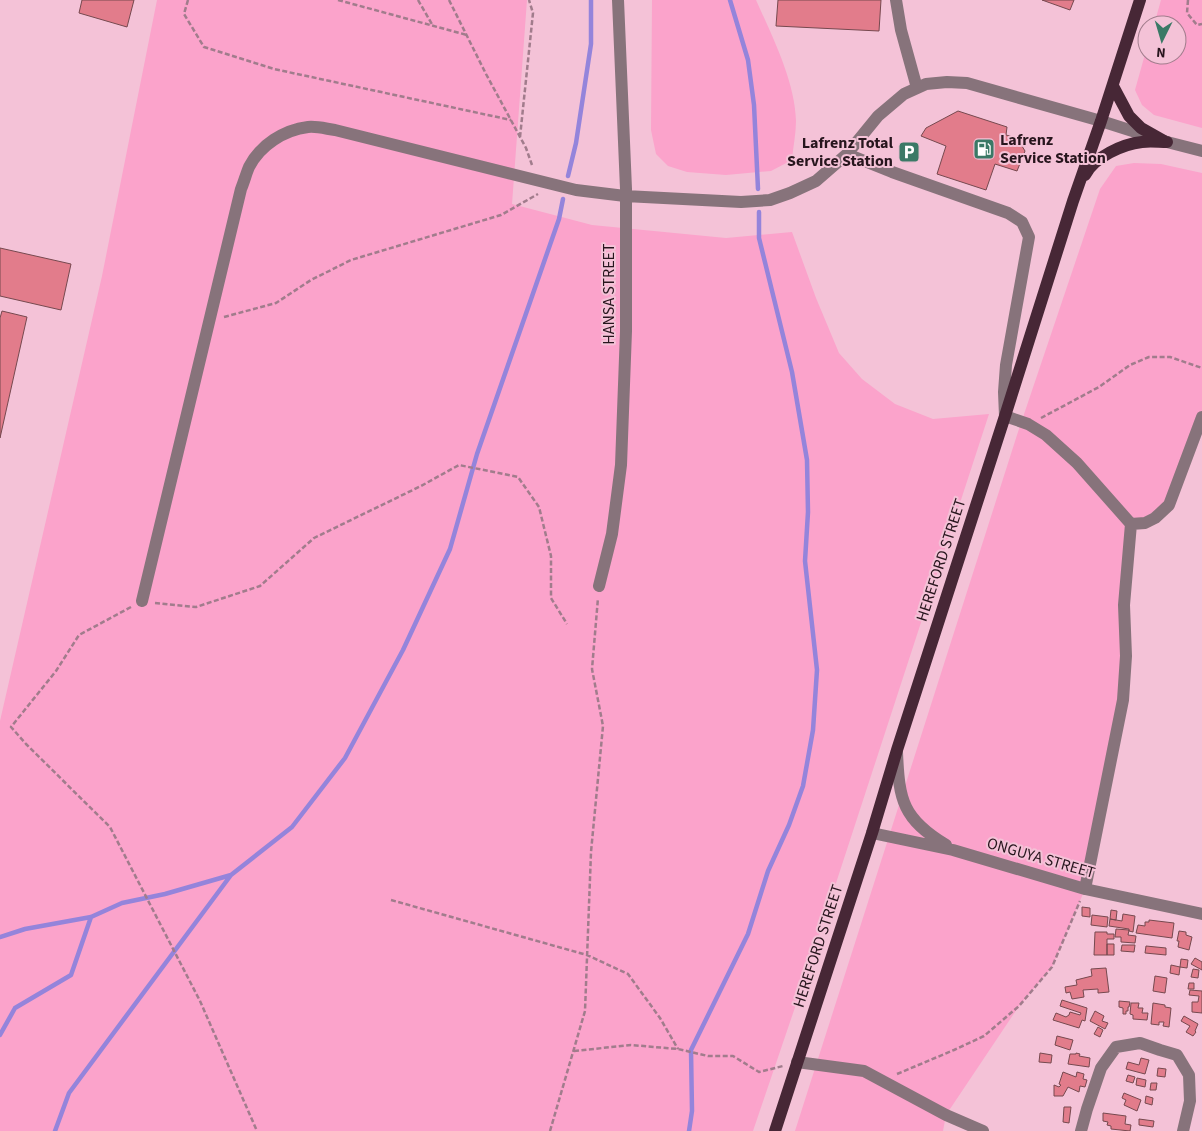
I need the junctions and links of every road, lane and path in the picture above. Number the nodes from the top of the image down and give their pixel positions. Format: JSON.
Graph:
{"nodes":[{"id":1,"x":188,"y":0,"type":"edge"},
{"id":2,"x":338,"y":0,"type":"edge"},
{"id":3,"x":418,"y":0,"type":"edge"},
{"id":4,"x":449,"y":0,"type":"edge"},
{"id":5,"x":529,"y":0,"type":"edge"},
{"id":6,"x":618,"y":0,"type":"edge"},
{"id":7,"x":896,"y":0,"type":"edge"},
{"id":8,"x":1140,"y":0,"type":"edge"},
{"id":9,"x":1188,"y":0,"type":"edge"},
{"id":10,"x":1202,"y":24,"type":"edge"},
{"id":11,"x":433,"y":26,"type":"junction"},
{"id":12,"x":467,"y":35,"type":"junction"},
{"id":13,"x":1113,"y":86,"type":"junction"},
{"id":14,"x":918,"y":88,"type":"junction"},
{"id":15,"x":511,"y":120,"type":"junction"},
{"id":16,"x":1102,"y":121,"type":"junction"},
{"id":17,"x":520,"y":137,"type":"junction"},
{"id":18,"x":1167,"y":142,"type":"junction"},
{"id":19,"x":1202,"y":151,"type":"edge"},
{"id":20,"x":847,"y":154,"type":"junction"},
{"id":21,"x":538,"y":180,"type":"junction"},
{"id":22,"x":554,"y":185,"type":"junction"},
{"id":23,"x":625,"y":196,"type":"junction"},
{"id":24,"x":1073,"y":200,"type":"junction"},
{"id":25,"x":209,"y":324,"type":"junction"},
{"id":26,"x":1202,"y":368,"type":"edge"},
{"id":27,"x":1005,"y":416,"type":"junction"},
{"id":28,"x":1202,"y":417,"type":"edge"},
{"id":29,"x":1028,"y":424,"type":"junction"},
{"id":30,"x":1131,"y":524,"type":"junction"},
{"id":31,"x":599,"y":586,"type":"joint"},
{"id":32,"x":142,"y":601,"type":"junction"},
{"id":33,"x":567,"y":624,"type":"dead end"},
{"id":34,"x":897,"y":750,"type":"junction"},
{"id":35,"x":872,"y":833,"type":"junction"},
{"id":36,"x":953,"y":850,"type":"junction"},
{"id":37,"x":1086,"y":889,"type":"junction"},
{"id":38,"x":391,"y":900,"type":"dead end"},
{"id":39,"x":1202,"y":914,"type":"edge"},
{"id":40,"x":587,"y":955,"type":"junction"},
{"id":41,"x":678,"y":1049,"type":"junction"},
{"id":42,"x":574,"y":1051,"type":"junction"},
{"id":43,"x":797,"y":1062,"type":"junction"},
{"id":44,"x":881,"y":1080,"type":"junction"},
{"id":45,"x":257,"y":1131,"type":"edge"},
{"id":46,"x":550,"y":1131,"type":"edge"},
{"id":47,"x":775,"y":1131,"type":"edge"},
{"id":48,"x":983,"y":1131,"type":"edge"},
{"id":49,"x":1081,"y":1131,"type":"edge"},
{"id":50,"x":1183,"y":1131,"type":"edge"}],
"edges":[{"from":1,"to":15,"type":"path"},
{"from":2,"to":11,"type":"path"},
{"from":3,"to":11,"type":"path"},
{"from":4,"to":12,"type":"path"},
{"from":5,"to":17,"type":"path"},
{"from":6,"to":23,"type":"street","name":"HANSA STREET"},
{"from":7,"to":14,"type":"street"},
{"from":8,"to":13,"type":"main road","name":"HEREFORD STREET"},
{"from":9,"to":10,"type":"path"},
{"from":11,"to":12,"type":"path"},
{"from":12,"to":15,"type":"path"},
{"from":13,"to":16,"type":"main road","name":"HEREFORD STREET"},
{"from":13,"to":18,"type":"main road"},
{"from":14,"to":16,"type":"street"},
{"from":14,"to":20,"type":"street"},
{"from":15,"to":17,"type":"path"},
{"from":16,"to":18,"type":"street"},
{"from":16,"to":24,"type":"main road","name":"HEREFORD STREET"},
{"from":17,"to":21,"type":"path"},
{"from":18,"to":19,"type":"street"},
{"from":18,"to":24,"type":"main road"},
{"from":20,"to":23,"type":"street"},
{"from":20,"to":27,"type":"street"},
{"from":21,"to":22,"type":"street"},
{"from":21,"to":25,"type":"street"},
{"from":22,"to":23,"type":"street"},
{"from":22,"to":25,"type":"path"},
{"from":23,"to":31,"type":"street","name":"HANSA STREET"},
{"from":24,"to":27,"type":"main road","name":"HEREFORD STREET"},
{"from":25,"to":32,"type":"street"},
{"from":26,"to":29,"type":"path"},
{"from":27,"to":29,"type":"street"},
{"from":27,"to":34,"type":"main road","name":"HEREFORD STREET"},
{"from":28,"to":30,"type":"street"},
{"from":29,"to":30,"type":"street"},
{"from":30,"to":37,"type":"street"},
{"from":31,"to":40,"type":"path"},
{"from":32,"to":33,"type":"path"},
{"from":32,"to":45,"type":"path"},
{"from":34,"to":35,"type":"main road","name":"HEREFORD STREET"},
{"from":34,"to":36,"type":"street"},
{"from":35,"to":36,"type":"street","name":"ONGUYA STREET"},
{"from":35,"to":43,"type":"main road","name":"HEREFORD STREET"},
{"from":36,"to":37,"type":"street","name":"ONGUYA STREET"},
{"from":37,"to":39,"type":"street","name":"ONGUYA STREET"},
{"from":37,"to":44,"type":"path"},
{"from":38,"to":40,"type":"path"},
{"from":40,"to":41,"type":"path"},
{"from":40,"to":42,"type":"path"},
{"from":41,"to":42,"type":"path"},
{"from":41,"to":43,"type":"path"},
{"from":42,"to":46,"type":"path"},
{"from":43,"to":44,"type":"street"},
{"from":43,"to":47,"type":"main road","name":"HEREFORD STREET"},
{"from":44,"to":48,"type":"street"},
{"from":49,"to":50,"type":"street"}]}
